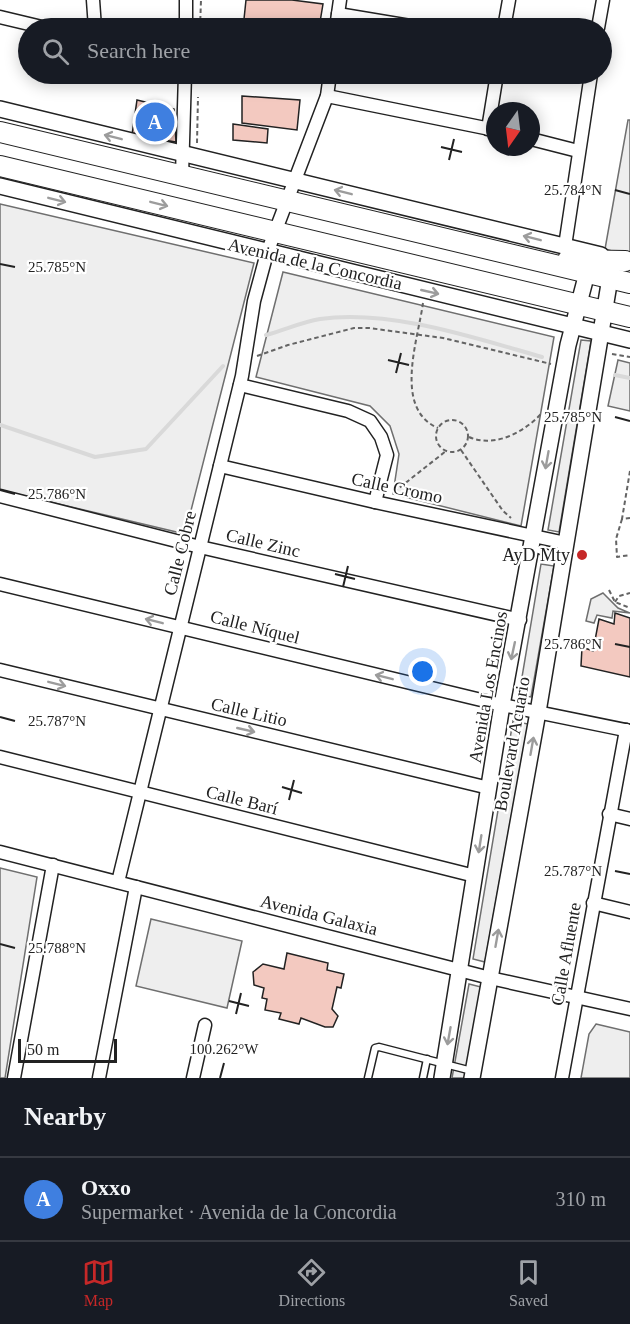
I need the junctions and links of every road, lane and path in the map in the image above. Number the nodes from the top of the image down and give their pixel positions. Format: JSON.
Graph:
{"nodes":[{"id":1,"x":93,"y":0,"type":"edge"},
{"id":2,"x":186,"y":0,"type":"edge"},
{"id":3,"x":201,"y":0,"type":"edge"},
{"id":4,"x":340,"y":0,"type":"edge"},
{"id":5,"x":509,"y":0,"type":"edge"},
{"id":6,"x":603,"y":0,"type":"edge"},
{"id":7,"x":338,"y":14,"type":"junction"},
{"id":8,"x":0,"y":17,"type":"edge"},
{"id":9,"x":94,"y":18,"type":"edge"},
{"id":10,"x":186,"y":18,"type":"edge"},
{"id":11,"x":200,"y":18,"type":"edge"},
{"id":12,"x":337,"y":18,"type":"edge"},
{"id":13,"x":362,"y":18,"type":"edge"},
{"id":14,"x":506,"y":18,"type":"edge"},
{"id":15,"x":600,"y":18,"type":"edge"},
{"id":16,"x":18,"y":21,"type":"edge"},
{"id":17,"x":186,"y":84,"type":"edge"},
{"id":18,"x":329,"y":84,"type":"edge"},
{"id":19,"x":496,"y":84,"type":"edge"},
{"id":20,"x":589,"y":84,"type":"edge"},
{"id":21,"x":198,"y":96,"type":"dead end"},
{"id":22,"x":327,"y":96,"type":"junction"},
{"id":23,"x":494,"y":102,"type":"edge"},
{"id":24,"x":0,"y":109,"type":"edge"},
{"id":25,"x":486,"y":128,"type":"edge"},
{"id":26,"x":0,"y":132,"type":"edge"},
{"id":27,"x":540,"y":141,"type":"edge"},
{"id":28,"x":578,"y":151,"type":"junction"},
{"id":29,"x":191,"y":153,"type":"junction"},
{"id":30,"x":0,"y":165,"type":"edge"},
{"id":31,"x":182,"y":175,"type":"junction"},
{"id":32,"x":294,"y":181,"type":"junction"},
{"id":33,"x":0,"y":186,"type":"edge"},
{"id":34,"x":286,"y":200,"type":"junction"},
{"id":35,"x":274,"y":232,"type":"junction"},
{"id":36,"x":565,"y":246,"type":"junction"},
{"id":37,"x":267,"y":253,"type":"junction"},
{"id":38,"x":532,"y":259,"type":"junction"},
{"id":39,"x":627,"y":262,"type":"edge"},
{"id":40,"x":587,"y":273,"type":"junction"},
{"id":41,"x":610,"y":278,"type":"junction"},
{"id":42,"x":630,"y":284,"type":"edge"},
{"id":43,"x":423,"y":302,"type":"dead end"},
{"id":44,"x":578,"y":303,"type":"junction"},
{"id":45,"x":604,"y":310,"type":"junction"},
{"id":46,"x":630,"y":317,"type":"edge"},
{"id":47,"x":572,"y":325,"type":"junction"},
{"id":48,"x":600,"y":332,"type":"junction"},
{"id":49,"x":417,"y":333,"type":"junction"},
{"id":50,"x":630,"y":340,"type":"edge"},
{"id":51,"x":249,"y":357,"type":"dead end"},
{"id":52,"x":630,"y":357,"type":"edge"},
{"id":53,"x":610,"y":362,"type":"dead end"},
{"id":54,"x":554,"y":365,"type":"dead end"},
{"id":55,"x":240,"y":386,"type":"junction"},
{"id":56,"x":544,"y":420,"type":"dead end"},
{"id":57,"x":438,"y":428,"type":"junction"},
{"id":58,"x":469,"y":437,"type":"junction"},
{"id":59,"x":462,"y":450,"type":"junction"},
{"id":60,"x":446,"y":451,"type":"junction"},
{"id":61,"x":220,"y":466,"type":"junction"},
{"id":62,"x":630,"y":471,"type":"edge"},
{"id":63,"x":0,"y":496,"type":"edge"},
{"id":64,"x":387,"y":498,"type":"dead end"},
{"id":65,"x":375,"y":502,"type":"junction"},
{"id":66,"x":630,"y":518,"type":"edge"},
{"id":67,"x":622,"y":519,"type":"junction"},
{"id":68,"x":513,"y":520,"type":"dead end"},
{"id":69,"x":534,"y":542,"type":"junction"},
{"id":70,"x":566,"y":543,"type":"junction"},
{"id":71,"x":200,"y":547,"type":"junction"},
{"id":72,"x":630,"y":555,"type":"edge"},
{"id":73,"x":563,"y":559,"type":"junction"},
{"id":74,"x":0,"y":584,"type":"edge"},
{"id":75,"x":609,"y":590,"type":"dead end"},
{"id":76,"x":630,"y":593,"type":"edge"},
{"id":77,"x":615,"y":602,"type":"junction"},
{"id":78,"x":630,"y":608,"type":"edge"},
{"id":79,"x":519,"y":620,"type":"junction"},
{"id":80,"x":180,"y":628,"type":"junction"},
{"id":81,"x":0,"y":670,"type":"edge"},
{"id":82,"x":502,"y":705,"type":"junction"},
{"id":83,"x":160,"y":710,"type":"junction"},
{"id":84,"x":538,"y":712,"type":"junction"},
{"id":85,"x":628,"y":731,"type":"edge"},
{"id":86,"x":0,"y":757,"type":"edge"},
{"id":87,"x":489,"y":788,"type":"junction"},
{"id":88,"x":140,"y":794,"type":"junction"},
{"id":89,"x":609,"y":814,"type":"junction"},
{"id":90,"x":630,"y":819,"type":"edge"},
{"id":91,"x":0,"y":852,"type":"edge"},
{"id":92,"x":53,"y":866,"type":"junction"},
{"id":93,"x":475,"y":876,"type":"junction"},
{"id":94,"x":118,"y":882,"type":"junction"},
{"id":95,"x":136,"y":887,"type":"junction"},
{"id":96,"x":593,"y":903,"type":"junction"},
{"id":97,"x":630,"y":912,"type":"edge"},
{"id":98,"x":460,"y":970,"type":"junction"},
{"id":99,"x":490,"y":978,"type":"junction"},
{"id":100,"x":577,"y":997,"type":"junction"},
{"id":101,"x":630,"y":1009,"type":"edge"},
{"id":102,"x":205,"y":1025,"type":"dead end"},
{"id":103,"x":427,"y":1059,"type":"junction"},
{"id":104,"x":443,"y":1071,"type":"edge"},
{"id":105,"x":472,"y":1075,"type":"edge"},
{"id":106,"x":14,"y":1078,"type":"edge"},
{"id":107,"x":99,"y":1078,"type":"edge"},
{"id":108,"x":193,"y":1078,"type":"edge"},
{"id":109,"x":368,"y":1078,"type":"edge"},
{"id":110,"x":423,"y":1078,"type":"edge"},
{"id":111,"x":562,"y":1078,"type":"edge"}],
"edges":[{"from":1,"to":9,"type":"street"},
{"from":2,"to":10,"type":"street"},
{"from":3,"to":11,"type":"path"},
{"from":4,"to":7,"type":"street"},
{"from":5,"to":14,"type":"street"},
{"from":6,"to":15,"type":"street"},
{"from":7,"to":12,"type":"street"},
{"from":7,"to":13,"type":"street"},
{"from":8,"to":16,"type":"street"},
{"from":17,"to":29,"type":"street"},
{"from":18,"to":22,"type":"street","name":"Calle Cobre"},
{"from":19,"to":23,"type":"street"},
{"from":20,"to":28,"type":"street"},
{"from":21,"to":29,"type":"path"},
{"from":22,"to":25,"type":"street"},
{"from":22,"to":32,"type":"street","name":"Calle Cobre"},
{"from":29,"to":24,"type":"street","one_way":true},
{"from":26,"to":31,"type":"main road"},
{"from":27,"to":28,"type":"street"},
{"from":28,"to":36,"type":"street"},
{"from":29,"to":31,"type":"street"},
{"from":29,"to":32,"type":"street"},
{"from":30,"to":35,"type":"main road","name":"Avenida de la Concordia","one_way":true},
{"from":31,"to":34,"type":"main road"},
{"from":32,"to":34,"type":"street","name":"Calle Cobre"},
{"from":36,"to":32,"type":"street","one_way":true},
{"from":33,"to":37,"type":"street","name":"Avenida de la Concordia","one_way":true},
{"from":34,"to":35,"type":"street","name":"Calle Cobre"},
{"from":34,"to":38,"type":"main road"},
{"from":35,"to":37,"type":"street","name":"Calle Cobre"},
{"from":35,"to":44,"type":"main road","name":"Avenida de la Concordia"},
{"from":36,"to":39,"type":"street"},
{"from":37,"to":47,"type":"street","name":"Avenida de la Concordia","one_way":true},
{"from":37,"to":55,"type":"street","name":"Calle Cobre"},
{"from":38,"to":39,"type":"main road"},
{"from":38,"to":40,"type":"main road"},
{"from":40,"to":41,"type":"main road"},
{"from":40,"to":44,"type":"street","name":"Avenida Los Encinos"},
{"from":41,"to":42,"type":"main road"},
{"from":41,"to":45,"type":"street","name":"Boulevard Acuario"},
{"from":43,"to":49,"type":"path"},
{"from":44,"to":45,"type":"main road","name":"Avenida de la Concordia"},
{"from":44,"to":47,"type":"street","name":"Avenida Los Encinos"},
{"from":45,"to":46,"type":"main road","name":"Avenida de la Concordia"},
{"from":45,"to":48,"type":"street","name":"Boulevard Acuario"},
{"from":47,"to":48,"type":"street","name":"Avenida de la Concordia"},
{"from":47,"to":69,"type":"street","name":"Avenida Los Encinos","one_way":true},
{"from":48,"to":50,"type":"street","name":"Avenida de la Concordia"},
{"from":48,"to":70,"type":"street","name":"Boulevard Acuario"},
{"from":49,"to":51,"type":"path"},
{"from":49,"to":54,"type":"path"},
{"from":49,"to":57,"type":"path"},
{"from":52,"to":53,"type":"path"},
{"from":55,"to":61,"type":"street","name":"Calle Cobre"},
{"from":55,"to":65,"type":"street"},
{"from":56,"to":58,"type":"path"},
{"from":57,"to":58,"type":"path"},
{"from":57,"to":60,"type":"path"},
{"from":58,"to":59,"type":"path"},
{"from":59,"to":60,"type":"path"},
{"from":59,"to":68,"type":"path"},
{"from":60,"to":64,"type":"path"},
{"from":61,"to":65,"type":"street","name":"Calle Cromo"},
{"from":61,"to":71,"type":"street","name":"Calle Cobre"},
{"from":62,"to":67,"type":"path"},
{"from":63,"to":71,"type":"street","name":"Calle Zinc"},
{"from":65,"to":69,"type":"street","name":"Calle Cromo"},
{"from":66,"to":67,"type":"path"},
{"from":67,"to":72,"type":"path"},
{"from":69,"to":70,"type":"street","name":"Calle Cromo"},
{"from":69,"to":73,"type":"lane"},
{"from":69,"to":79,"type":"street","name":"Avenida Los Encinos"},
{"from":70,"to":73,"type":"street","name":"Boulevard Acuario"},
{"from":71,"to":79,"type":"street","name":"Calle Zinc"},
{"from":71,"to":80,"type":"street","name":"Calle Cobre"},
{"from":73,"to":84,"type":"street","name":"Boulevard Acuario"},
{"from":80,"to":74,"type":"street","name":"Calle Níquel","one_way":true},
{"from":75,"to":77,"type":"path"},
{"from":76,"to":77,"type":"path"},
{"from":77,"to":78,"type":"path"},
{"from":79,"to":82,"type":"street","name":"Avenida Los Encinos","one_way":true},
{"from":82,"to":80,"type":"street","name":"Calle Níquel","one_way":true},
{"from":80,"to":83,"type":"street","name":"Calle Cobre"},
{"from":81,"to":83,"type":"street","name":"Calle Litio","one_way":true},
{"from":82,"to":84,"type":"street","name":"Calle Níquel"},
{"from":82,"to":87,"type":"street","name":"Avenida Los Encinos"},
{"from":83,"to":87,"type":"street","name":"Calle Litio","one_way":true},
{"from":83,"to":88,"type":"street","name":"Calle Cobre"},
{"from":84,"to":85,"type":"street","name":"Calle Níquel"},
{"from":99,"to":84,"type":"street","name":"Boulevard Acuario","one_way":true},
{"from":85,"to":89,"type":"street","name":"Calle Afluente"},
{"from":86,"to":88,"type":"street","name":"Calle Barí"},
{"from":87,"to":93,"type":"street","name":"Avenida Los Encinos","one_way":true},
{"from":88,"to":93,"type":"street","name":"Calle Barí"},
{"from":88,"to":94,"type":"street","name":"Calle Cobre"},
{"from":89,"to":90,"type":"street"},
{"from":89,"to":96,"type":"street","name":"Calle Afluente"},
{"from":91,"to":92,"type":"street","name":"Avenida Galaxia"},
{"from":92,"to":94,"type":"street","name":"Avenida Galaxia"},
{"from":92,"to":106,"type":"street"},
{"from":93,"to":98,"type":"street","name":"Avenida Los Encinos"},
{"from":94,"to":95,"type":"street","name":"Avenida Galaxia"},
{"from":95,"to":98,"type":"street","name":"Avenida Galaxia"},
{"from":95,"to":107,"type":"street"},
{"from":96,"to":97,"type":"street"},
{"from":96,"to":100,"type":"street","name":"Calle Afluente"},
{"from":98,"to":99,"type":"street","name":"Avenida Galaxia"},
{"from":98,"to":104,"type":"street","name":"Avenida Los Encinos","one_way":true},
{"from":99,"to":100,"type":"street","name":"Avenida Galaxia"},
{"from":99,"to":105,"type":"street","name":"Boulevard Acuario"},
{"from":100,"to":101,"type":"street","name":"Avenida Galaxia"},
{"from":100,"to":111,"type":"street","name":"Calle Afluente"},
{"from":102,"to":108,"type":"street"},
{"from":103,"to":104,"type":"lane"},
{"from":103,"to":109,"type":"lane"},
{"from":103,"to":110,"type":"lane"},
{"from":104,"to":105,"type":"lane"}]}
